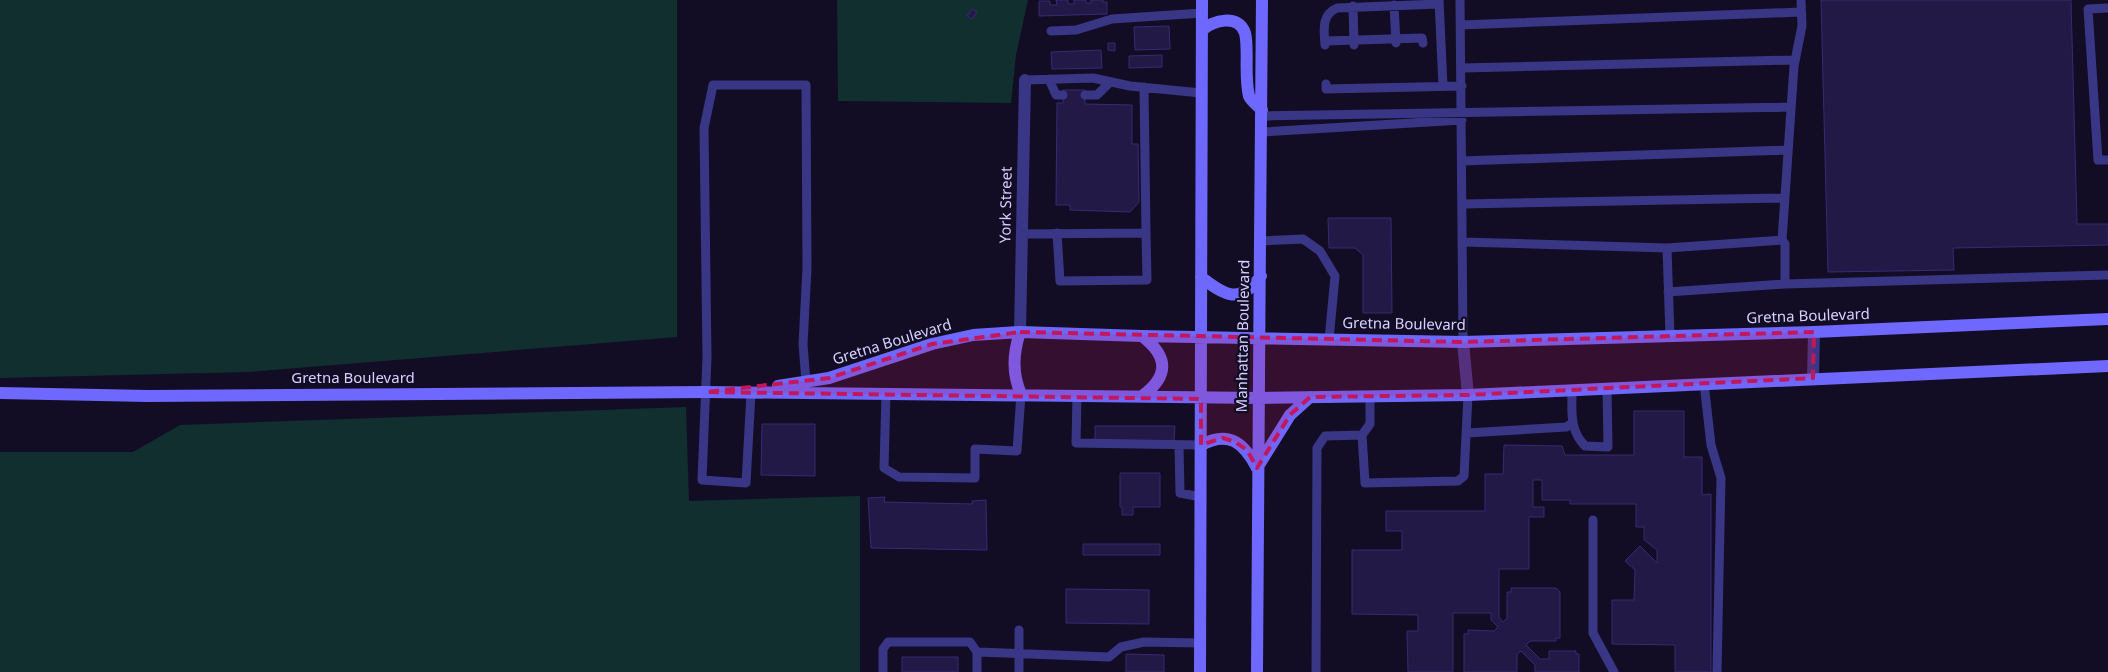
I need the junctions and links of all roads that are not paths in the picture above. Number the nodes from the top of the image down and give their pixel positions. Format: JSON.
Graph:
{"nodes":[{"id":1,"x":1262,"y":0,"type":"edge"},
{"id":2,"x":1460,"y":0,"type":"edge"},
{"id":3,"x":1801,"y":0,"type":"edge"},
{"id":4,"x":1439,"y":2,"type":"edge"},
{"id":5,"x":2087,"y":4,"type":"edge"},
{"id":6,"x":1394,"y":5,"type":"junction"},
{"id":7,"x":1202,"y":6,"type":"edge"},
{"id":8,"x":1353,"y":6,"type":"junction"},
{"id":9,"x":2108,"y":8,"type":"edge"},
{"id":10,"x":1801,"y":12,"type":"junction"},
{"id":11,"x":1461,"y":25,"type":"junction"},
{"id":12,"x":1202,"y":30,"type":"junction"},
{"id":13,"x":1051,"y":31,"type":"dead end"},
{"id":14,"x":1396,"y":41,"type":"junction"},
{"id":15,"x":1422,"y":41,"type":"dead end"},
{"id":16,"x":1354,"y":42,"type":"junction"},
{"id":17,"x":1795,"y":60,"type":"junction"},
{"id":18,"x":1462,"y":68,"type":"junction"},
{"id":19,"x":1048,"y":79,"type":"junction"},
{"id":20,"x":1025,"y":80,"type":"joint"},
{"id":21,"x":1110,"y":82,"type":"junction"},
{"id":22,"x":1326,"y":84,"type":"dead end"},
{"id":23,"x":1443,"y":86,"type":"junction"},
{"id":24,"x":1462,"y":86,"type":"junction"},
{"id":25,"x":1144,"y":87,"type":"junction"},
{"id":26,"x":1202,"y":93,"type":"junction"},
{"id":27,"x":1063,"y":95,"type":"dead end"},
{"id":28,"x":1085,"y":95,"type":"dead end"},
{"id":29,"x":1791,"y":107,"type":"junction"},
{"id":30,"x":1262,"y":113,"type":"junction"},
{"id":31,"x":1462,"y":116,"type":"junction"},
{"id":32,"x":1262,"y":132,"type":"junction"},
{"id":33,"x":1788,"y":150,"type":"junction"},
{"id":34,"x":2108,"y":160,"type":"edge"},
{"id":35,"x":1462,"y":161,"type":"junction"},
{"id":36,"x":1785,"y":198,"type":"junction"},
{"id":37,"x":1463,"y":204,"type":"junction"},
{"id":38,"x":1057,"y":233,"type":"junction"},
{"id":39,"x":1146,"y":233,"type":"junction"},
{"id":40,"x":1022,"y":234,"type":"junction"},
{"id":41,"x":1782,"y":240,"type":"junction"},
{"id":42,"x":1261,"y":241,"type":"junction"},
{"id":43,"x":1463,"y":242,"type":"junction"},
{"id":44,"x":1667,"y":248,"type":"junction"},
{"id":45,"x":2108,"y":275,"type":"edge"},
{"id":46,"x":1261,"y":276,"type":"junction"},
{"id":47,"x":1201,"y":277,"type":"junction"},
{"id":48,"x":1785,"y":284,"type":"junction"},
{"id":49,"x":1668,"y":292,"type":"junction"},
{"id":50,"x":2108,"y":319,"type":"edge"},
{"id":51,"x":1020,"y":332,"type":"junction"},
{"id":52,"x":1814,"y":332,"type":"junction"},
{"id":53,"x":1142,"y":336,"type":"junction"},
{"id":54,"x":1670,"y":336,"type":"junction"},
{"id":55,"x":1200,"y":337,"type":"junction"},
{"id":56,"x":1260,"y":338,"type":"junction"},
{"id":57,"x":1329,"y":340,"type":"junction"},
{"id":58,"x":1463,"y":342,"type":"junction"},
{"id":59,"x":2108,"y":366,"type":"edge"},
{"id":60,"x":1813,"y":378,"type":"junction"},
{"id":61,"x":806,"y":382,"type":"junction"},
{"id":62,"x":1704,"y":383,"type":"junction"},
{"id":63,"x":1607,"y":388,"type":"junction"},
{"id":64,"x":1572,"y":390,"type":"junction"},
{"id":65,"x":706,"y":392,"type":"junction"},
{"id":66,"x":751,"y":392,"type":"junction"},
{"id":67,"x":0,"y":393,"type":"edge"},
{"id":68,"x":886,"y":393,"type":"junction"},
{"id":69,"x":1021,"y":394,"type":"junction"},
{"id":70,"x":1077,"y":395,"type":"junction"},
{"id":71,"x":1468,"y":395,"type":"junction"},
{"id":72,"x":1142,"y":396,"type":"junction"},
{"id":73,"x":1370,"y":396,"type":"junction"},
{"id":74,"x":1310,"y":397,"type":"junction"},
{"id":75,"x":1259,"y":398,"type":"junction"},
{"id":76,"x":1201,"y":399,"type":"junction"},
{"id":77,"x":1573,"y":423,"type":"junction"},
{"id":78,"x":1467,"y":433,"type":"junction"},
{"id":79,"x":1362,"y":435,"type":"junction"},
{"id":80,"x":1201,"y":445,"type":"junction"},
{"id":81,"x":1179,"y":446,"type":"junction"},
{"id":82,"x":1257,"y":468,"type":"junction"},
{"id":83,"x":1201,"y":497,"type":"junction"},
{"id":84,"x":1593,"y":520,"type":"dead end"},
{"id":85,"x":1019,"y":630,"type":"dead end"},
{"id":86,"x":1200,"y":644,"type":"junction"},
{"id":87,"x":977,"y":652,"type":"junction"},
{"id":88,"x":1020,"y":653,"type":"junction"},
{"id":89,"x":883,"y":672,"type":"edge"},
{"id":90,"x":977,"y":672,"type":"edge"},
{"id":91,"x":1019,"y":672,"type":"edge"},
{"id":92,"x":1200,"y":672,"type":"edge"},
{"id":93,"x":1257,"y":672,"type":"edge"},
{"id":94,"x":1316,"y":672,"type":"edge"},
{"id":95,"x":1614,"y":672,"type":"edge"},
{"id":96,"x":1717,"y":672,"type":"edge"}],
"edges":[{"from":1,"to":30,"type":"street","name":"Manhattan Boulevard"},
{"from":2,"to":11,"type":"lane"},
{"from":3,"to":10,"type":"lane"},
{"from":4,"to":6,"type":"lane"},
{"from":4,"to":23,"type":"lane"},
{"from":5,"to":9,"type":"lane"},
{"from":5,"to":34,"type":"lane"},
{"from":6,"to":8,"type":"lane"},
{"from":6,"to":14,"type":"lane"},
{"from":7,"to":12,"type":"street"},
{"from":7,"to":13,"type":"lane"},
{"from":8,"to":16,"type":"lane"},
{"from":8,"to":16,"type":"lane"},
{"from":10,"to":11,"type":"lane"},
{"from":10,"to":17,"type":"lane"},
{"from":11,"to":18,"type":"lane"},
{"from":12,"to":26,"type":"street"},
{"from":12,"to":30,"type":"street"},
{"from":14,"to":15,"type":"lane"},
{"from":14,"to":16,"type":"lane"},
{"from":17,"to":18,"type":"lane"},
{"from":17,"to":29,"type":"lane"},
{"from":18,"to":24,"type":"lane"},
{"from":19,"to":20,"type":"lane"},
{"from":19,"to":21,"type":"lane"},
{"from":19,"to":27,"type":"lane"},
{"from":20,"to":40,"type":"street","name":"York Street"},
{"from":21,"to":25,"type":"lane"},
{"from":21,"to":28,"type":"lane"},
{"from":22,"to":23,"type":"lane"},
{"from":23,"to":24,"type":"lane"},
{"from":24,"to":31,"type":"lane"},
{"from":25,"to":26,"type":"lane"},
{"from":25,"to":39,"type":"lane"},
{"from":26,"to":47,"type":"street"},
{"from":29,"to":31,"type":"lane"},
{"from":29,"to":33,"type":"lane"},
{"from":30,"to":31,"type":"lane"},
{"from":30,"to":32,"type":"street","name":"Manhattan Boulevard"},
{"from":31,"to":32,"type":"lane"},
{"from":31,"to":35,"type":"lane"},
{"from":32,"to":42,"type":"street","name":"Manhattan Boulevard"},
{"from":33,"to":35,"type":"lane"},
{"from":33,"to":36,"type":"lane"},
{"from":35,"to":37,"type":"lane"},
{"from":36,"to":37,"type":"lane"},
{"from":36,"to":41,"type":"lane"},
{"from":37,"to":43,"type":"lane"},
{"from":38,"to":39,"type":"lane"},
{"from":38,"to":39,"type":"lane"},
{"from":38,"to":40,"type":"lane"},
{"from":40,"to":51,"type":"street","name":"York Street"},
{"from":41,"to":44,"type":"lane"},
{"from":41,"to":48,"type":"lane"},
{"from":42,"to":46,"type":"street","name":"Manhattan Boulevard"},
{"from":42,"to":57,"type":"lane"},
{"from":43,"to":44,"type":"lane"},
{"from":43,"to":58,"type":"lane"},
{"from":44,"to":49,"type":"lane"},
{"from":45,"to":48,"type":"lane"},
{"from":46,"to":47,"type":"street"},
{"from":46,"to":56,"type":"street","name":"Manhattan Boulevard"},
{"from":47,"to":55,"type":"street"},
{"from":48,"to":49,"type":"lane"},
{"from":49,"to":54,"type":"lane"},
{"from":50,"to":52,"type":"street","name":"Gretna Boulevard"},
{"from":51,"to":53,"type":"street","name":"Gretna Boulevard"},
{"from":51,"to":61,"type":"street","name":"Gretna Boulevard"},
{"from":51,"to":69,"type":"street"},
{"from":52,"to":54,"type":"street","name":"Gretna Boulevard"},
{"from":52,"to":60,"type":"street"},
{"from":53,"to":55,"type":"street","name":"Gretna Boulevard"},
{"from":53,"to":72,"type":"street"},
{"from":54,"to":58,"type":"street","name":"Gretna Boulevard"},
{"from":55,"to":56,"type":"street","name":"Gretna Boulevard"},
{"from":55,"to":76,"type":"street"},
{"from":56,"to":57,"type":"street","name":"Gretna Boulevard"},
{"from":56,"to":75,"type":"street","name":"Manhattan Boulevard"},
{"from":57,"to":58,"type":"street","name":"Gretna Boulevard"},
{"from":58,"to":71,"type":"street"},
{"from":59,"to":60,"type":"street","name":"Gretna Boulevard"},
{"from":60,"to":62,"type":"street","name":"Gretna Boulevard"},
{"from":61,"to":65,"type":"street","name":"Gretna Boulevard"},
{"from":61,"to":65,"type":"lane"},
{"from":62,"to":63,"type":"street","name":"Gretna Boulevard"},
{"from":62,"to":96,"type":"lane"},
{"from":63,"to":64,"type":"street","name":"Gretna Boulevard"},
{"from":63,"to":77,"type":"lane"},
{"from":64,"to":71,"type":"street","name":"Gretna Boulevard"},
{"from":64,"to":77,"type":"lane"},
{"from":65,"to":66,"type":"street","name":"Gretna Boulevard"},
{"from":65,"to":66,"type":"lane"},
{"from":65,"to":67,"type":"street","name":"Gretna Boulevard"},
{"from":66,"to":68,"type":"street","name":"Gretna Boulevard"},
{"from":68,"to":69,"type":"street","name":"Gretna Boulevard"},
{"from":68,"to":69,"type":"lane"},
{"from":69,"to":70,"type":"street","name":"Gretna Boulevard"},
{"from":70,"to":72,"type":"street","name":"Gretna Boulevard"},
{"from":70,"to":81,"type":"lane"},
{"from":71,"to":73,"type":"street","name":"Gretna Boulevard"},
{"from":71,"to":78,"type":"lane"},
{"from":72,"to":76,"type":"street","name":"Gretna Boulevard"},
{"from":73,"to":74,"type":"street","name":"Gretna Boulevard"},
{"from":73,"to":79,"type":"lane"},
{"from":74,"to":75,"type":"street","name":"Gretna Boulevard"},
{"from":74,"to":82,"type":"street"},
{"from":75,"to":76,"type":"street","name":"Gretna Boulevard"},
{"from":75,"to":82,"type":"street","name":"Manhattan Boulevard"},
{"from":76,"to":80,"type":"street"},
{"from":77,"to":78,"type":"lane"},
{"from":78,"to":79,"type":"lane"},
{"from":79,"to":94,"type":"lane"},
{"from":80,"to":81,"type":"lane"},
{"from":80,"to":82,"type":"street"},
{"from":80,"to":83,"type":"street"},
{"from":81,"to":83,"type":"lane"},
{"from":82,"to":93,"type":"street","name":"Manhattan Boulevard"},
{"from":83,"to":86,"type":"street"},
{"from":84,"to":95,"type":"lane"},
{"from":85,"to":88,"type":"lane"},
{"from":86,"to":88,"type":"lane"},
{"from":86,"to":92,"type":"street"},
{"from":87,"to":88,"type":"lane"},
{"from":87,"to":89,"type":"lane"},
{"from":87,"to":90,"type":"lane"},
{"from":88,"to":91,"type":"lane"}]}
